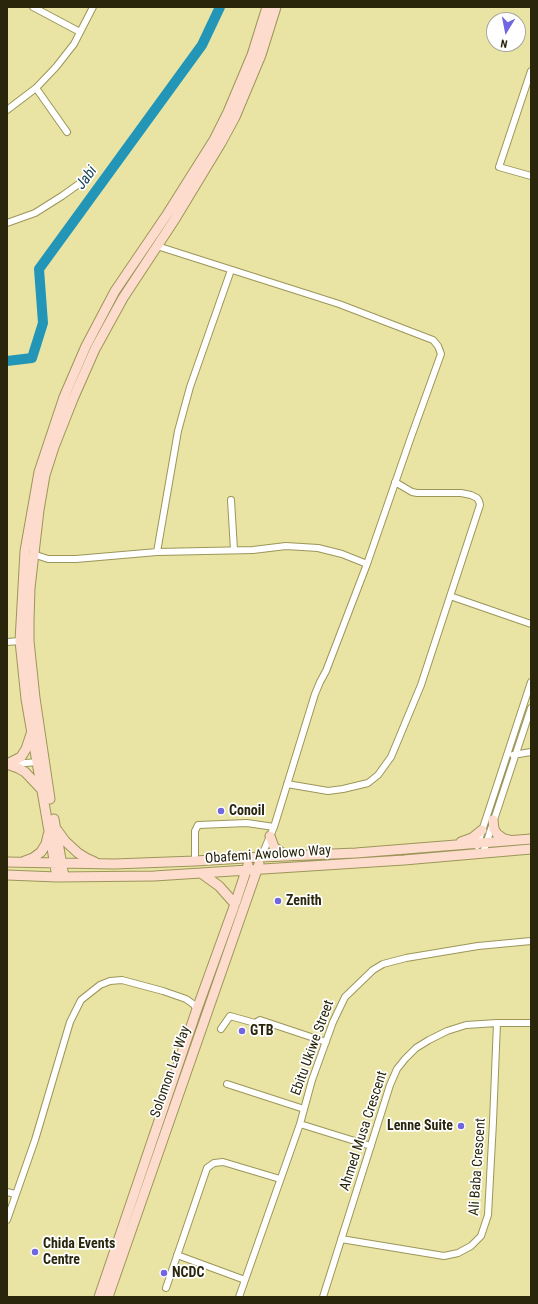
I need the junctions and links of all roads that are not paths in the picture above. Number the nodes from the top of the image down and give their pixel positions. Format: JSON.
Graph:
{"nodes":[{"id":1,"x":33,"y":7,"type":"edge"},
{"id":2,"x":93,"y":7,"type":"edge"},
{"id":3,"x":267,"y":7,"type":"edge"},
{"id":4,"x":276,"y":7,"type":"edge"},
{"id":5,"x":80,"y":32,"type":"junction"},
{"id":6,"x":531,"y":71,"type":"edge"},
{"id":7,"x":36,"y":88,"type":"junction"},
{"id":8,"x":7,"y":110,"type":"edge"},
{"id":9,"x":67,"y":132,"type":"dead end"},
{"id":10,"x":531,"y":176,"type":"edge"},
{"id":11,"x":83,"y":181,"type":"dead end"},
{"id":12,"x":7,"y":223,"type":"edge"},
{"id":13,"x":157,"y":246,"type":"junction"},
{"id":14,"x":231,"y":270,"type":"junction"},
{"id":15,"x":48,"y":456,"type":"junction"},
{"id":16,"x":395,"y":482,"type":"junction"},
{"id":17,"x":231,"y":500,"type":"dead end"},
{"id":18,"x":234,"y":550,"type":"junction"},
{"id":19,"x":157,"y":552,"type":"junction"},
{"id":20,"x":33,"y":554,"type":"junction"},
{"id":21,"x":368,"y":564,"type":"junction"},
{"id":22,"x":450,"y":596,"type":"junction"},
{"id":23,"x":531,"y":624,"type":"edge"},
{"id":24,"x":20,"y":641,"type":"junction"},
{"id":25,"x":7,"y":642,"type":"edge"},
{"id":26,"x":531,"y":682,"type":"edge"},
{"id":27,"x":531,"y":708,"type":"edge"},
{"id":28,"x":32,"y":730,"type":"junction"},
{"id":29,"x":531,"y":752,"type":"edge"},
{"id":30,"x":515,"y":755,"type":"junction"},
{"id":31,"x":507,"y":756,"type":"junction"},
{"id":32,"x":41,"y":762,"type":"junction"},
{"id":33,"x":7,"y":764,"type":"edge"},
{"id":34,"x":287,"y":784,"type":"junction"},
{"id":35,"x":42,"y":791,"type":"junction"},
{"id":36,"x":493,"y":820,"type":"junction"},
{"id":37,"x":274,"y":826,"type":"junction"},
{"id":38,"x":52,"y":829,"type":"junction"},
{"id":39,"x":482,"y":830,"type":"junction"},
{"id":40,"x":270,"y":836,"type":"junction"},
{"id":41,"x":531,"y":839,"type":"edge"},
{"id":42,"x":512,"y":841,"type":"junction"},
{"id":43,"x":482,"y":843,"type":"junction"},
{"id":44,"x":444,"y":847,"type":"junction"},
{"id":45,"x":531,"y":849,"type":"edge"},
{"id":46,"x":478,"y":853,"type":"junction"},
{"id":47,"x":286,"y":856,"type":"junction"},
{"id":48,"x":261,"y":857,"type":"junction"},
{"id":49,"x":250,"y":858,"type":"junction"},
{"id":50,"x":195,"y":861,"type":"junction"},
{"id":51,"x":7,"y":862,"type":"edge"},
{"id":52,"x":22,"y":862,"type":"junction"},
{"id":53,"x":58,"y":864,"type":"junction"},
{"id":54,"x":100,"y":864,"type":"junction"},
{"id":55,"x":257,"y":869,"type":"junction"},
{"id":56,"x":246,"y":870,"type":"junction"},
{"id":57,"x":201,"y":873,"type":"junction"},
{"id":58,"x":7,"y":875,"type":"edge"},
{"id":59,"x":61,"y":877,"type":"junction"},
{"id":60,"x":235,"y":904,"type":"junction"},
{"id":61,"x":531,"y":941,"type":"edge"},
{"id":62,"x":204,"y":989,"type":"junction"},
{"id":63,"x":186,"y":999,"type":"junction"},
{"id":64,"x":197,"y":1010,"type":"junction"},
{"id":65,"x":497,"y":1023,"type":"junction"},
{"id":66,"x":531,"y":1023,"type":"edge"},
{"id":67,"x":221,"y":1029,"type":"dead end"},
{"id":68,"x":326,"y":1042,"type":"junction"},
{"id":69,"x":227,"y":1084,"type":"dead end"},
{"id":70,"x":304,"y":1109,"type":"junction"},
{"id":71,"x":300,"y":1124,"type":"junction"},
{"id":72,"x":371,"y":1146,"type":"junction"},
{"id":73,"x":280,"y":1179,"type":"junction"},
{"id":74,"x":7,"y":1192,"type":"edge"},
{"id":75,"x":15,"y":1194,"type":"junction"},
{"id":76,"x":7,"y":1220,"type":"edge"},
{"id":77,"x":341,"y":1239,"type":"junction"},
{"id":78,"x":178,"y":1255,"type":"junction"},
{"id":79,"x":245,"y":1280,"type":"junction"},
{"id":80,"x":166,"y":1288,"type":"dead end"},
{"id":81,"x":100,"y":1297,"type":"edge"},
{"id":82,"x":108,"y":1297,"type":"edge"},
{"id":83,"x":239,"y":1297,"type":"edge"},
{"id":84,"x":323,"y":1297,"type":"edge"}],
"edges":[{"from":1,"to":5,"type":"street"},
{"from":2,"to":5,"type":"street"},
{"from":3,"to":15,"type":"main road"},
{"from":4,"to":13,"type":"main road"},
{"from":5,"to":7,"type":"street"},
{"from":6,"to":10,"type":"street"},
{"from":7,"to":8,"type":"street"},
{"from":7,"to":9,"type":"street"},
{"from":11,"to":12,"type":"street"},
{"from":13,"to":14,"type":"street"},
{"from":13,"to":15,"type":"main road"},
{"from":14,"to":16,"type":"street"},
{"from":14,"to":19,"type":"street"},
{"from":15,"to":20,"type":"main road"},
{"from":15,"to":24,"type":"main road"},
{"from":16,"to":21,"type":"street"},
{"from":16,"to":22,"type":"street"},
{"from":17,"to":18,"type":"street"},
{"from":18,"to":19,"type":"street"},
{"from":18,"to":21,"type":"street"},
{"from":19,"to":20,"type":"street"},
{"from":20,"to":32,"type":"main road"},
{"from":21,"to":34,"type":"street"},
{"from":22,"to":23,"type":"street"},
{"from":22,"to":34,"type":"street"},
{"from":24,"to":25,"type":"street"},
{"from":24,"to":28,"type":"main road"},
{"from":26,"to":31,"type":"street"},
{"from":27,"to":30,"type":"street"},
{"from":28,"to":32,"type":"main road"},
{"from":28,"to":33,"type":"main road"},
{"from":29,"to":30,"type":"street"},
{"from":30,"to":31,"type":"street"},
{"from":30,"to":36,"type":"street"},
{"from":31,"to":39,"type":"street"},
{"from":32,"to":33,"type":"street"},
{"from":32,"to":35,"type":"main road"},
{"from":32,"to":38,"type":"main road"},
{"from":33,"to":35,"type":"main road"},
{"from":34,"to":37,"type":"street"},
{"from":35,"to":38,"type":"main road"},
{"from":36,"to":42,"type":"main road"},
{"from":36,"to":43,"type":"street"},
{"from":37,"to":40,"type":"street"},
{"from":37,"to":50,"type":"street"},
{"from":38,"to":52,"type":"main road"},
{"from":38,"to":53,"type":"main road"},
{"from":38,"to":54,"type":"main road"},
{"from":39,"to":43,"type":"street"},
{"from":39,"to":44,"type":"main road"},
{"from":40,"to":47,"type":"main road"},
{"from":40,"to":48,"type":"street"},
{"from":41,"to":42,"type":"main road","name":"Obafemi Awolowo Way"},
{"from":42,"to":43,"type":"main road","name":"Obafemi Awolowo Way"},
{"from":43,"to":44,"type":"main road","name":"Obafemi Awolowo Way"},
{"from":43,"to":46,"type":"street"},
{"from":44,"to":47,"type":"main road","name":"Obafemi Awolowo Way"},
{"from":45,"to":46,"type":"main road","name":"Obafemi Awolowo Way"},
{"from":46,"to":55,"type":"main road","name":"Obafemi Awolowo Way"},
{"from":47,"to":48,"type":"main road","name":"Obafemi Awolowo Way"},
{"from":48,"to":49,"type":"main road","name":"Obafemi Awolowo Way"},
{"from":48,"to":55,"type":"main road","name":"Solomon Lar Way"},
{"from":49,"to":50,"type":"main road","name":"Obafemi Awolowo Way"},
{"from":49,"to":56,"type":"main road","name":"Solomon Lar Way"},
{"from":50,"to":54,"type":"main road","name":"Obafemi Awolowo Way"},
{"from":51,"to":52,"type":"main road","name":"Obafemi Awolowo Way"},
{"from":52,"to":53,"type":"main road","name":"Obafemi Awolowo Way"},
{"from":53,"to":54,"type":"main road","name":"Obafemi Awolowo Way"},
{"from":53,"to":59,"type":"main road"},
{"from":55,"to":56,"type":"main road","name":"Obafemi Awolowo Way"},
{"from":55,"to":82,"type":"main road","name":"Solomon Lar Way"},
{"from":56,"to":57,"type":"main road","name":"Obafemi Awolowo Way"},
{"from":56,"to":60,"type":"main road","name":"Solomon Lar Way"},
{"from":57,"to":59,"type":"main road","name":"Obafemi Awolowo Way"},
{"from":57,"to":60,"type":"main road"},
{"from":58,"to":59,"type":"main road","name":"Obafemi Awolowo Way"},
{"from":60,"to":62,"type":"main road","name":"Solomon Lar Way"},
{"from":61,"to":68,"type":"street","name":"Ebitu Ukiwe Street"},
{"from":62,"to":63,"type":"street"},
{"from":62,"to":64,"type":"main road","name":"Solomon Lar Way"},
{"from":63,"to":64,"type":"street"},
{"from":63,"to":75,"type":"street"},
{"from":64,"to":81,"type":"main road","name":"Solomon Lar Way"},
{"from":65,"to":66,"type":"street","name":"Ahmed Musa Crescent"},
{"from":65,"to":72,"type":"street","name":"Ahmed Musa Crescent"},
{"from":65,"to":77,"type":"street","name":"Ali Baba Crescent"},
{"from":67,"to":68,"type":"street"},
{"from":68,"to":70,"type":"street","name":"Ebitu Ukiwe Street"},
{"from":69,"to":70,"type":"street"},
{"from":70,"to":71,"type":"street","name":"Ebitu Ukiwe Street"},
{"from":71,"to":72,"type":"street"},
{"from":71,"to":73,"type":"street","name":"Ebitu Ukiwe Street"},
{"from":72,"to":77,"type":"street","name":"Ahmed Musa Crescent"},
{"from":73,"to":78,"type":"street"},
{"from":73,"to":79,"type":"street","name":"Ebitu Ukiwe Street"},
{"from":74,"to":75,"type":"street"},
{"from":75,"to":76,"type":"street"},
{"from":77,"to":84,"type":"street","name":"Ahmed Musa Crescent"},
{"from":78,"to":79,"type":"street"},
{"from":78,"to":80,"type":"street"},
{"from":79,"to":83,"type":"street","name":"Ebitu Ukiwe Street"}]}
